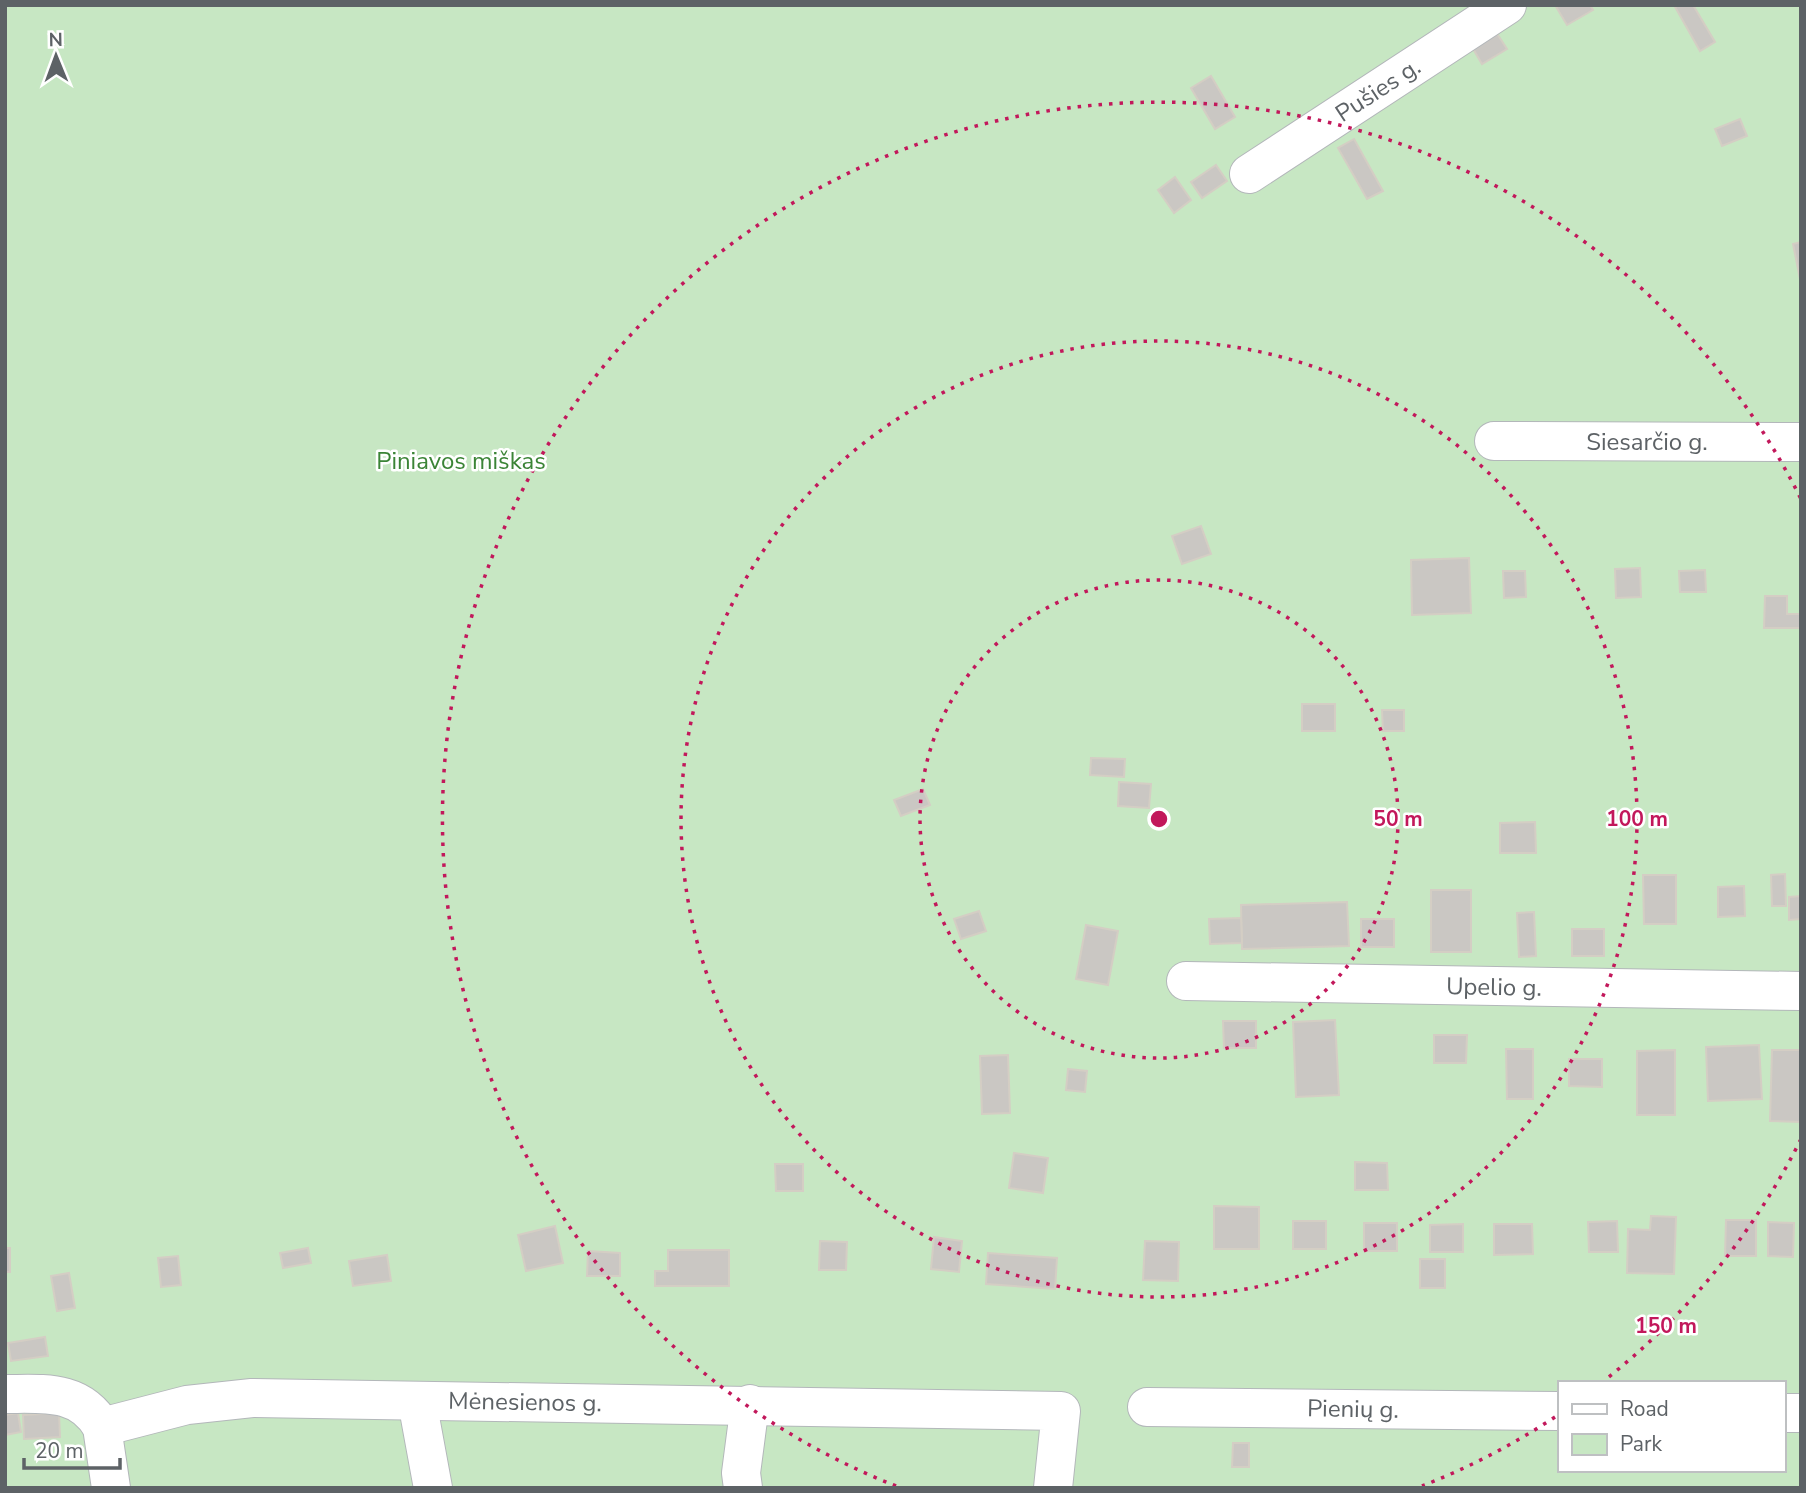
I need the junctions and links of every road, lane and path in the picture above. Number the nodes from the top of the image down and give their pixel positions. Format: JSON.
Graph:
{"nodes":[{"id":1,"x":1507,"y":5,"type":"edge"},
{"id":2,"x":1249,"y":174,"type":"dead end"},
{"id":3,"x":1494,"y":441,"type":"dead end"},
{"id":4,"x":1801,"y":442,"type":"edge"},
{"id":5,"x":1186,"y":981,"type":"dead end"},
{"id":6,"x":1801,"y":991,"type":"edge"},
{"id":7,"x":5,"y":1394,"type":"edge"},
{"id":8,"x":417,"y":1401,"type":"junction"},
{"id":9,"x":750,"y":1404,"type":"junction"},
{"id":10,"x":1147,"y":1407,"type":"dead end"},
{"id":11,"x":1558,"y":1411,"type":"edge"},
{"id":12,"x":102,"y":1427,"type":"junction"},
{"id":13,"x":111,"y":1488,"type":"edge"},
{"id":14,"x":433,"y":1488,"type":"edge"},
{"id":15,"x":743,"y":1488,"type":"edge"},
{"id":16,"x":1053,"y":1488,"type":"edge"}],
"edges":[{"from":1,"to":2,"type":"street","name":"Pušies g."},
{"from":3,"to":4,"type":"street","name":"Siesarčio g."},
{"from":5,"to":6,"type":"street","name":"Upelio g."},
{"from":7,"to":12,"type":"street"},
{"from":8,"to":9,"type":"street","name":"Mėnesienos g."},
{"from":8,"to":12,"type":"street","name":"Mėnesienos g."},
{"from":8,"to":14,"type":"street"},
{"from":9,"to":15,"type":"street"},
{"from":9,"to":16,"type":"street","name":"Mėnesienos g."},
{"from":10,"to":11,"type":"street","name":"Pienių g."},
{"from":12,"to":13,"type":"street"}]}
